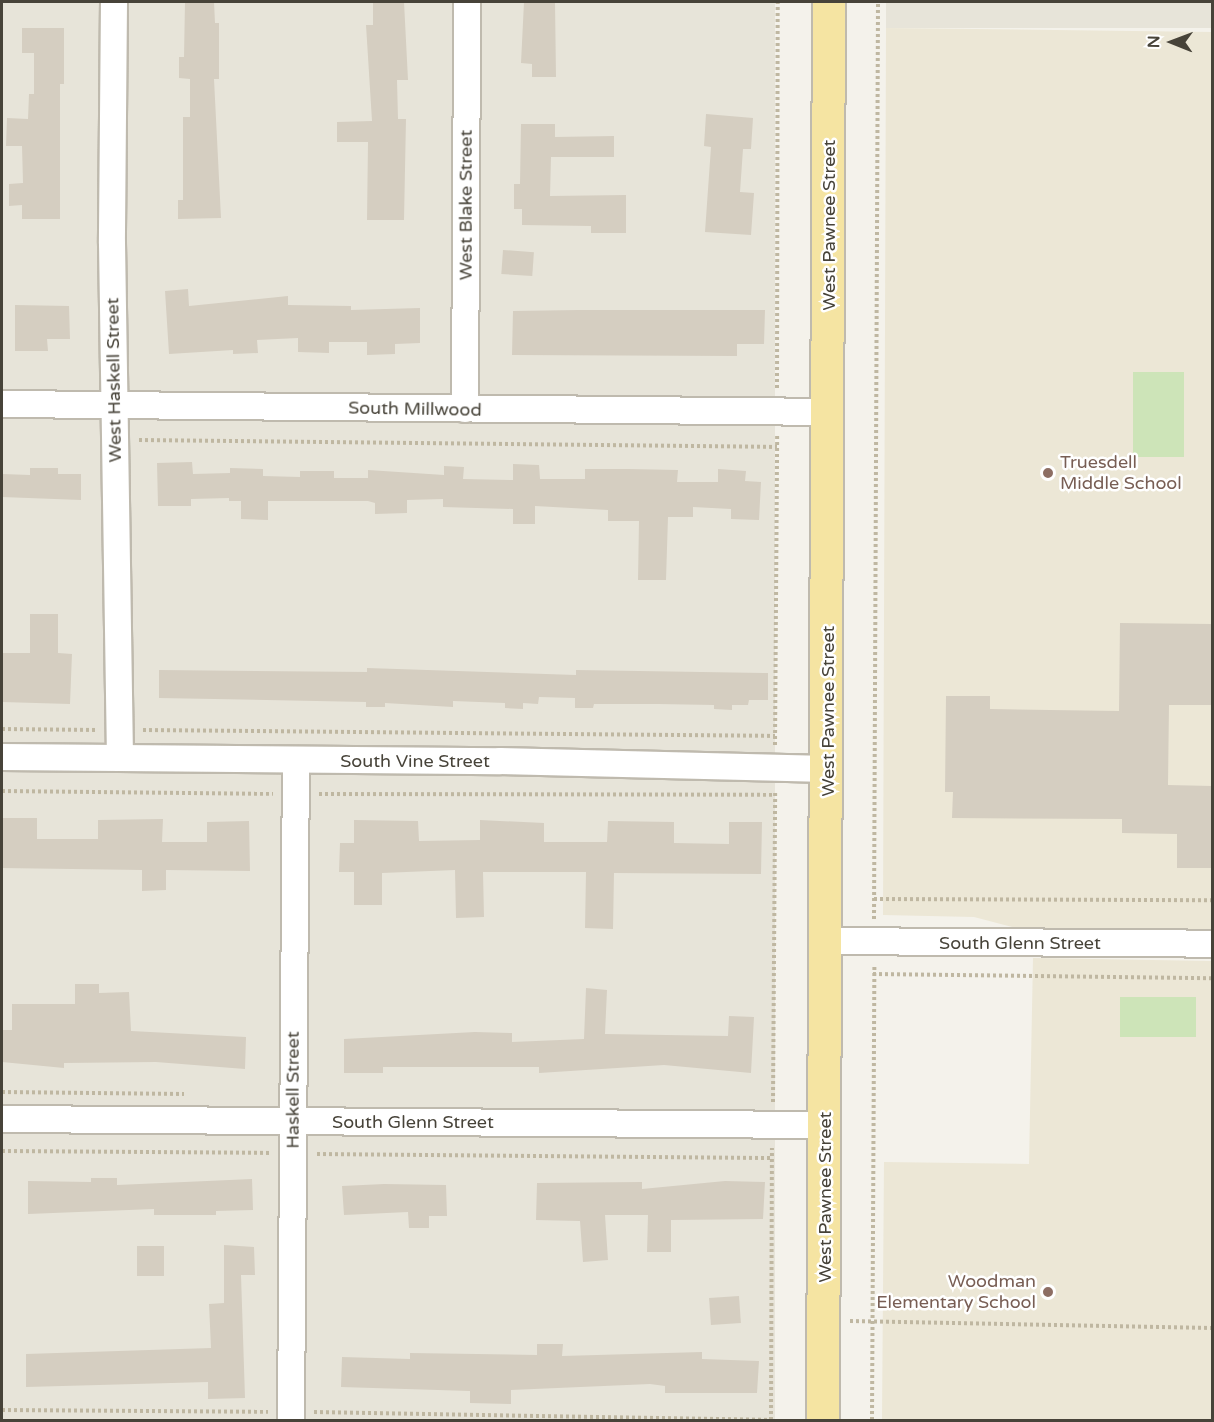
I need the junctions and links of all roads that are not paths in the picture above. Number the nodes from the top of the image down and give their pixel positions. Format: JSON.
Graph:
{"nodes":[{"id":1,"x":114,"y":2,"type":"edge"},
{"id":2,"x":467,"y":2,"type":"edge"},
{"id":3,"x":829,"y":2,"type":"edge"},
{"id":4,"x":2,"y":404,"type":"edge"},
{"id":5,"x":115,"y":406,"type":"junction"},
{"id":6,"x":465,"y":409,"type":"junction"},
{"id":7,"x":829,"y":412,"type":"junction"},
{"id":8,"x":2,"y":758,"type":"edge"},
{"id":9,"x":120,"y":758,"type":"junction"},
{"id":10,"x":296,"y":760,"type":"junction"},
{"id":11,"x":828,"y":769,"type":"junction"},
{"id":12,"x":827,"y":941,"type":"junction"},
{"id":13,"x":1212,"y":944,"type":"edge"},
{"id":14,"x":2,"y":1119,"type":"edge"},
{"id":15,"x":293,"y":1121,"type":"junction"},
{"id":16,"x":825,"y":1125,"type":"junction"},
{"id":17,"x":291,"y":1416,"type":"edge"},
{"id":18,"x":823,"y":1420,"type":"edge"}],
"edges":[{"from":1,"to":5,"type":"street","name":"West Haskell Street"},
{"from":2,"to":6,"type":"street","name":"West Blake Street"},
{"from":3,"to":7,"type":"main road","name":"West Pawnee Street"},
{"from":4,"to":5,"type":"street","name":"South Millwood"},
{"from":5,"to":6,"type":"street","name":"South Millwood"},
{"from":5,"to":9,"type":"street","name":"West Haskell Street"},
{"from":6,"to":7,"type":"street","name":"South Millwood"},
{"from":7,"to":11,"type":"main road","name":"West Pawnee Street"},
{"from":8,"to":9,"type":"street","name":"South Vine Street"},
{"from":9,"to":10,"type":"street","name":"South Vine Street"},
{"from":10,"to":11,"type":"street","name":"South Vine Street"},
{"from":10,"to":15,"type":"street","name":"Haskell Street"},
{"from":11,"to":12,"type":"main road","name":"West Pawnee Street"},
{"from":12,"to":13,"type":"street","name":"South Glenn Street"},
{"from":12,"to":16,"type":"main road","name":"West Pawnee Street"},
{"from":14,"to":15,"type":"street","name":"South Glenn Street"},
{"from":15,"to":16,"type":"street","name":"South Glenn Street"},
{"from":15,"to":17,"type":"street","name":"Haskell Street"},
{"from":16,"to":18,"type":"main road","name":"West Pawnee Street"}]}
